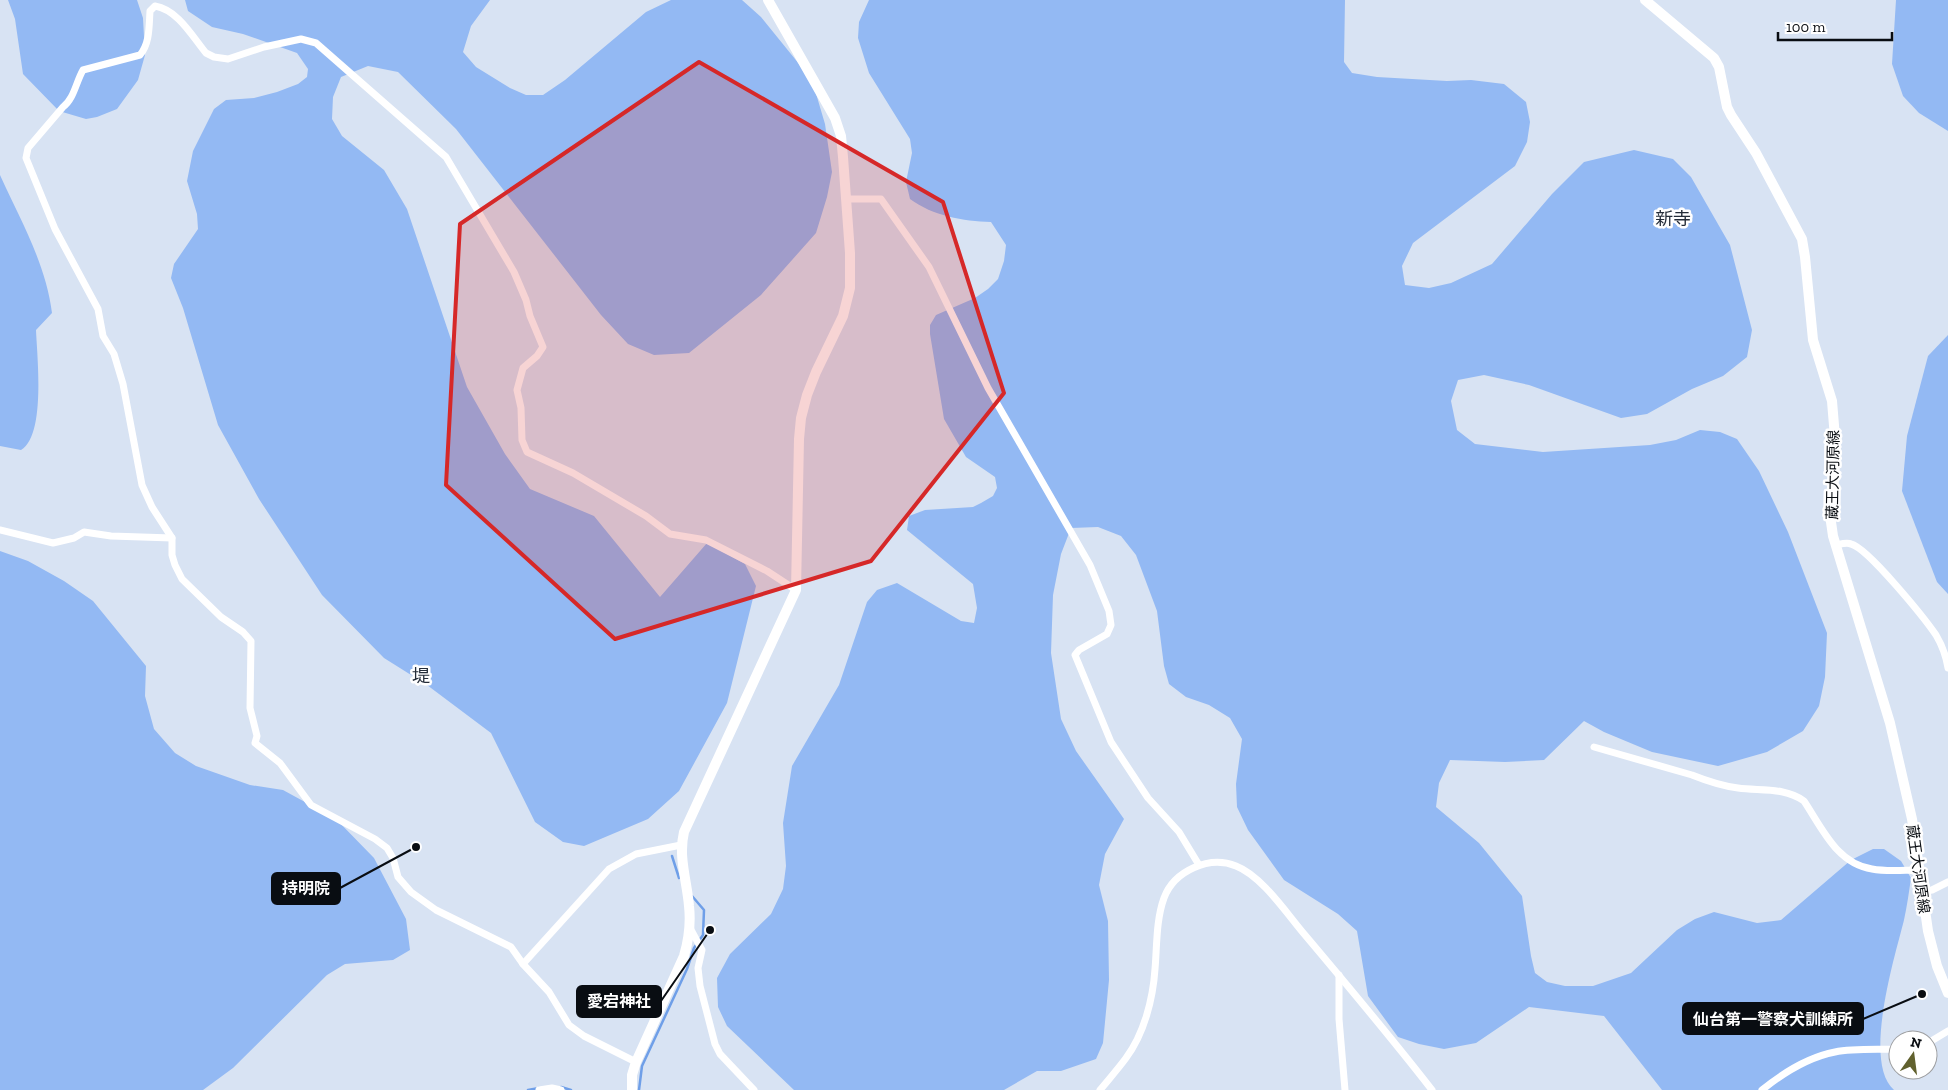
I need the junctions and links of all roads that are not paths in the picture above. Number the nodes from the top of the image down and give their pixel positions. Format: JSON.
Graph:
{"nodes":[{"id":1,"x":768,"y":0,"type":"edge"},
{"id":2,"x":1644,"y":0,"type":"edge"},
{"id":3,"x":846,"y":199,"type":"junction"},
{"id":4,"x":0,"y":530,"type":"edge"},
{"id":5,"x":172,"y":538,"type":"junction"},
{"id":6,"x":1836,"y":545,"type":"junction"},
{"id":7,"x":796,"y":590,"type":"junction"},
{"id":8,"x":1948,"y":668,"type":"edge"},
{"id":9,"x":1594,"y":747,"type":"dead end"},
{"id":10,"x":681,"y":845,"type":"junction"},
{"id":11,"x":1199,"y":865,"type":"junction"},
{"id":12,"x":1919,"y":870,"type":"junction"},
{"id":13,"x":1948,"y":882,"type":"edge"},
{"id":14,"x":1921,"y":892,"type":"junction"},
{"id":15,"x":690,"y":928,"type":"junction"},
{"id":16,"x":523,"y":964,"type":"junction"},
{"id":17,"x":1338,"y":976,"type":"junction"},
{"id":18,"x":1948,"y":993,"type":"edge"},
{"id":19,"x":1888,"y":1049,"type":"edge"},
{"id":20,"x":636,"y":1062,"type":"junction"},
{"id":21,"x":539,"y":1090,"type":"edge"},
{"id":22,"x":561,"y":1090,"type":"edge"},
{"id":23,"x":632,"y":1090,"type":"edge"},
{"id":24,"x":754,"y":1090,"type":"edge"},
{"id":25,"x":1100,"y":1090,"type":"edge"},
{"id":26,"x":1344,"y":1090,"type":"edge"},
{"id":27,"x":1432,"y":1090,"type":"edge"},
{"id":28,"x":1762,"y":1090,"type":"edge"}],
"edges":[{"from":1,"to":3,"type":"street"},
{"from":2,"to":6,"type":"street","name":"蔵王大河原線"},
{"from":3,"to":7,"type":"street"},
{"from":3,"to":11,"type":"street"},
{"from":4,"to":5,"type":"street"},
{"from":5,"to":7,"type":"street"},
{"from":5,"to":16,"type":"street"},
{"from":6,"to":8,"type":"street"},
{"from":6,"to":12,"type":"street","name":"蔵王大河原線"},
{"from":7,"to":10,"type":"street"},
{"from":9,"to":12,"type":"street"},
{"from":10,"to":15,"type":"street"},
{"from":10,"to":16,"type":"street"},
{"from":11,"to":17,"type":"street"},
{"from":11,"to":25,"type":"street"},
{"from":12,"to":14,"type":"street","name":"蔵王大河原線"},
{"from":13,"to":14,"type":"street"},
{"from":14,"to":18,"type":"street","name":"蔵王大河原線"},
{"from":15,"to":20,"type":"street"},
{"from":15,"to":24,"type":"street"},
{"from":16,"to":20,"type":"street"},
{"from":17,"to":26,"type":"street"},
{"from":17,"to":27,"type":"street"},
{"from":19,"to":28,"type":"street"},
{"from":20,"to":23,"type":"street"},
{"from":21,"to":22,"type":"street"}]}
